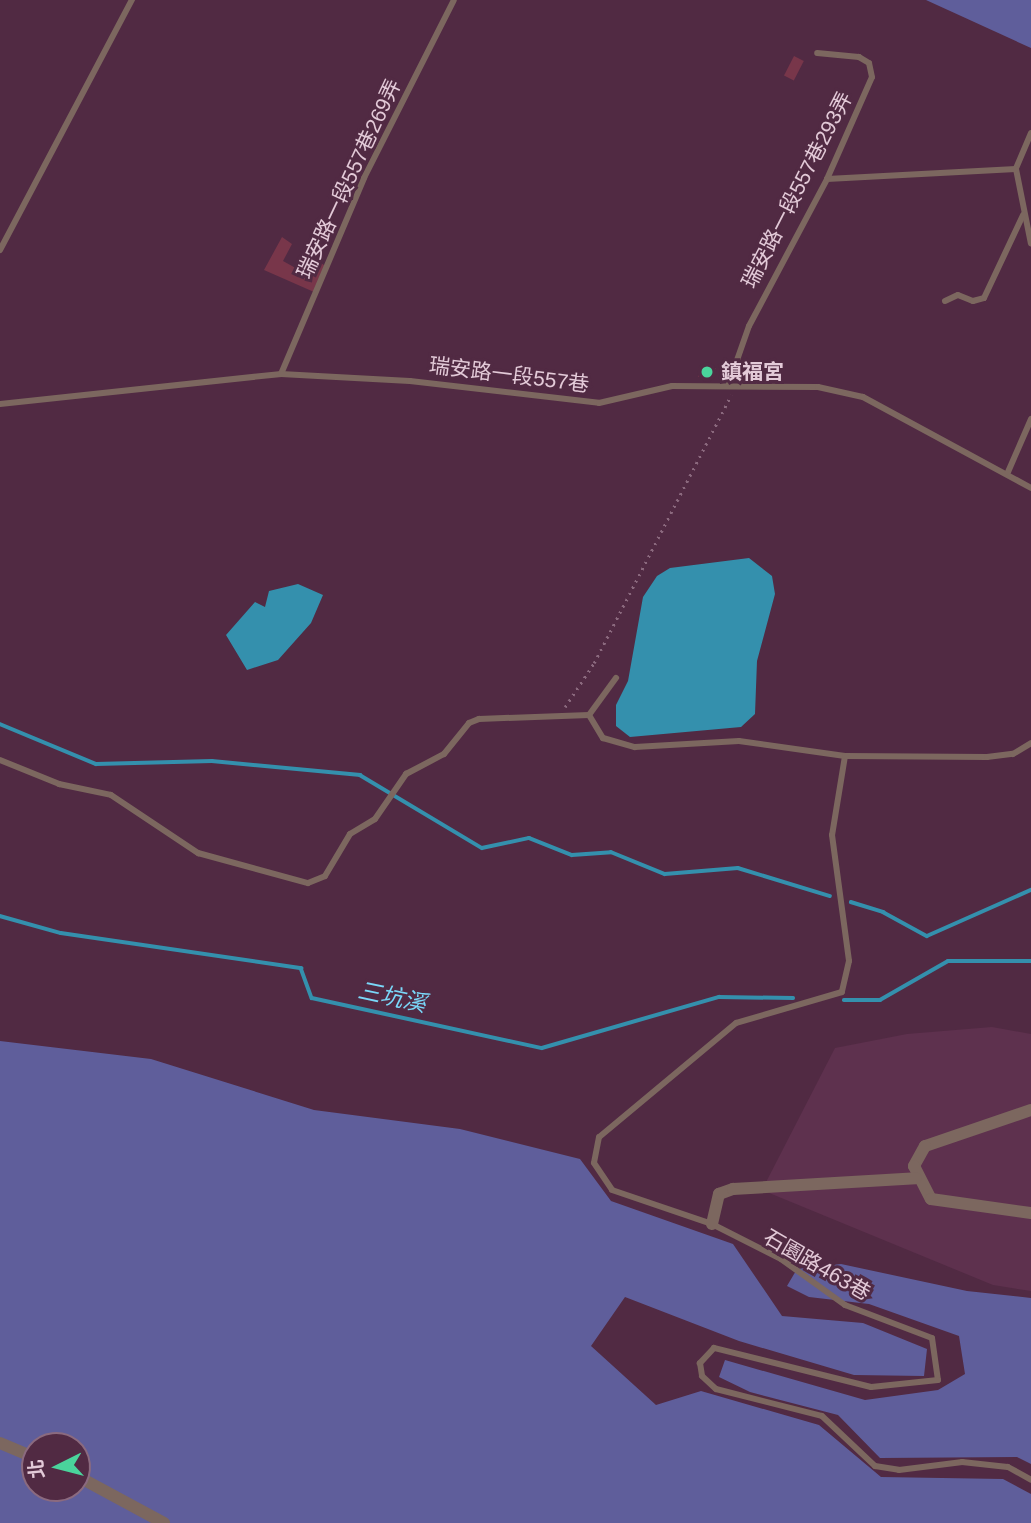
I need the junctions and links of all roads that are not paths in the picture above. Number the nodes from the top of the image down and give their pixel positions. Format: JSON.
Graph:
{"nodes":[{"id":1,"x":132,"y":0,"type":"edge"},
{"id":2,"x":454,"y":0,"type":"edge"},
{"id":3,"x":817,"y":53,"type":"dead end"},
{"id":4,"x":1031,"y":133,"type":"edge"},
{"id":5,"x":1016,"y":169,"type":"junction"},
{"id":6,"x":827,"y":179,"type":"junction"},
{"id":7,"x":1023,"y":215,"type":"junction"},
{"id":8,"x":1031,"y":244,"type":"edge"},
{"id":9,"x":0,"y":250,"type":"edge"},
{"id":10,"x":945,"y":301,"type":"dead end"},
{"id":11,"x":281,"y":374,"type":"junction"},
{"id":12,"x":729,"y":383,"type":"junction"},
{"id":13,"x":0,"y":404,"type":"edge"},
{"id":14,"x":1031,"y":419,"type":"edge"},
{"id":15,"x":1008,"y":472,"type":"junction"},
{"id":16,"x":1031,"y":488,"type":"edge"},
{"id":17,"x":616,"y":678,"type":"dead end"},
{"id":18,"x":589,"y":715,"type":"junction"},
{"id":19,"x":1030,"y":746,"type":"edge"},
{"id":20,"x":845,"y":756,"type":"junction"},
{"id":21,"x":0,"y":760,"type":"edge"},
{"id":22,"x":1031,"y":1110,"type":"edge"},
{"id":23,"x":916,"y":1178,"type":"junction"},
{"id":24,"x":1031,"y":1213,"type":"edge"},
{"id":25,"x":712,"y":1224,"type":"junction"},
{"id":26,"x":0,"y":1443,"type":"edge"},
{"id":27,"x":21,"y":1452,"type":"edge"},
{"id":28,"x":1031,"y":1480,"type":"edge"},
{"id":29,"x":91,"y":1484,"type":"edge"},
{"id":30,"x":164,"y":1523,"type":"edge"}],
"edges":[{"from":1,"to":9,"type":"lane"},
{"from":2,"to":11,"type":"lane","name":"瑞安路一段557巷269弄"},
{"from":3,"to":6,"type":"lane","name":"瑞安路一段557巷293弄"},
{"from":4,"to":5,"type":"lane"},
{"from":5,"to":6,"type":"lane"},
{"from":5,"to":7,"type":"lane"},
{"from":6,"to":12,"type":"lane","name":"瑞安路一段557巷293弄"},
{"from":7,"to":8,"type":"lane"},
{"from":7,"to":10,"type":"lane"},
{"from":11,"to":12,"type":"lane","name":"瑞安路一段557巷"},
{"from":11,"to":13,"type":"lane","name":"瑞安路一段557巷"},
{"from":12,"to":15,"type":"lane","name":"瑞安路一段557巷"},
{"from":14,"to":15,"type":"lane"},
{"from":15,"to":16,"type":"lane","name":"瑞安路一段557巷"},
{"from":17,"to":18,"type":"lane"},
{"from":18,"to":20,"type":"lane"},
{"from":18,"to":21,"type":"lane"},
{"from":19,"to":20,"type":"lane"},
{"from":20,"to":25,"type":"lane","name":"石園路463巷"},
{"from":22,"to":23,"type":"street"},
{"from":23,"to":24,"type":"street"},
{"from":23,"to":25,"type":"street"},
{"from":25,"to":28,"type":"lane","name":"石園路463巷"},
{"from":26,"to":27,"type":"street"},
{"from":29,"to":30,"type":"street"}]}
